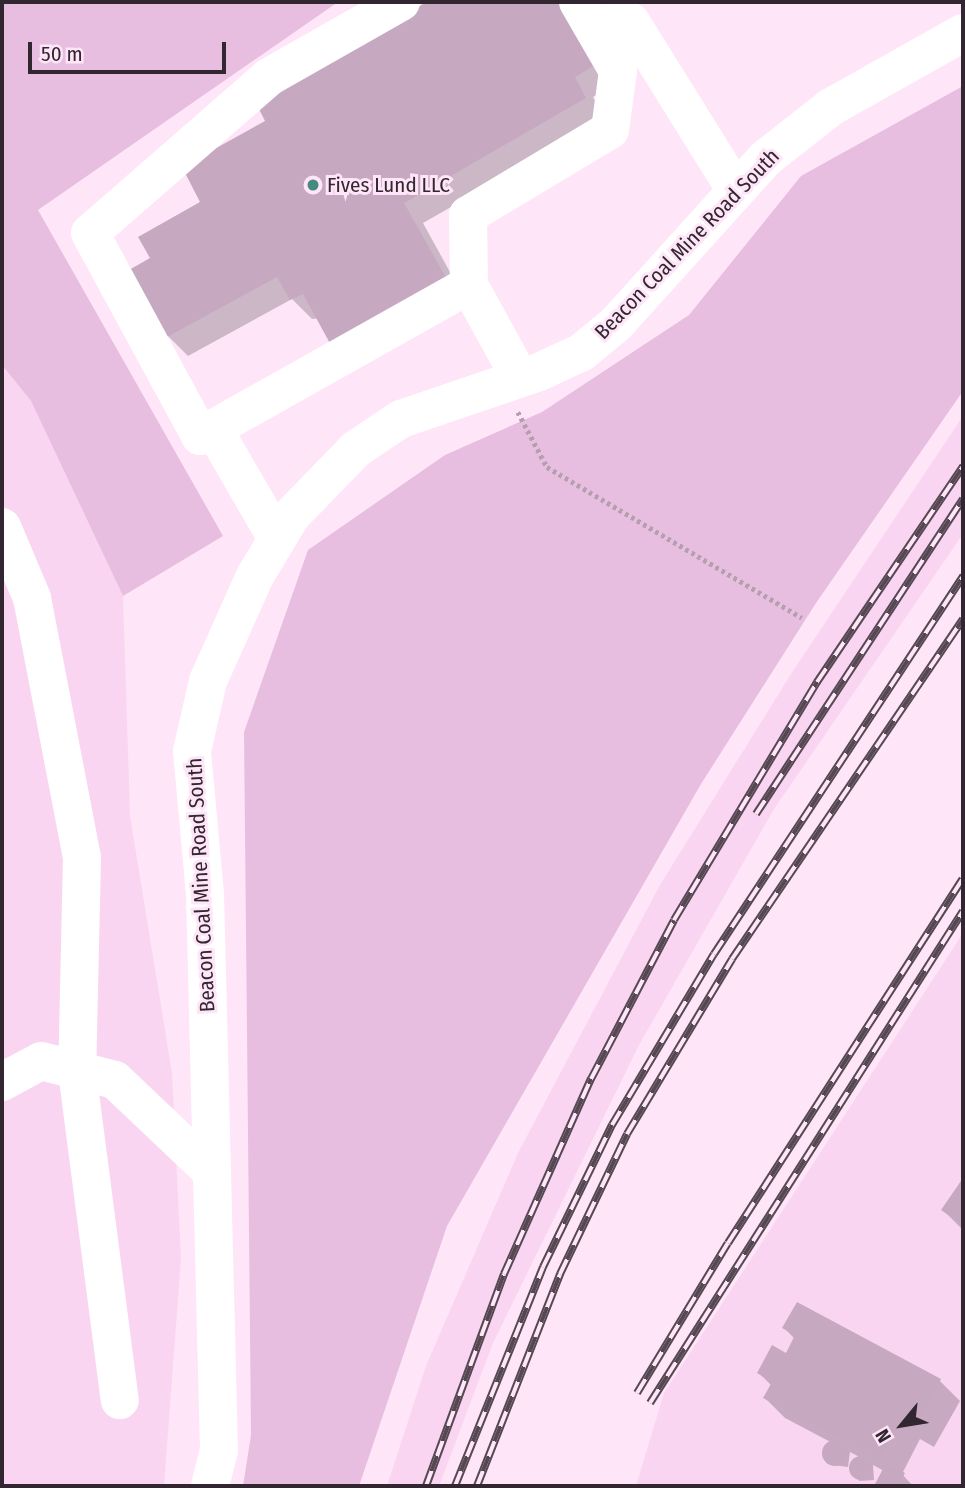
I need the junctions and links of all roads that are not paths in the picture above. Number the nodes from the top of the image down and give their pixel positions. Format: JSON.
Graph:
{"nodes":[{"id":1,"x":401,"y":2,"type":"edge"},
{"id":2,"x":584,"y":13,"type":"edge"},
{"id":3,"x":963,"y":33,"type":"edge"},
{"id":4,"x":736,"y":191,"type":"junction"},
{"id":5,"x":469,"y":285,"type":"junction"},
{"id":6,"x":511,"y":380,"type":"junction"},
{"id":7,"x":213,"y":428,"type":"junction"},
{"id":8,"x":2,"y":527,"type":"edge"},
{"id":9,"x":277,"y":539,"type":"junction"},
{"id":10,"x":77,"y":1071,"type":"junction"},
{"id":11,"x":2,"y":1082,"type":"edge"},
{"id":12,"x":212,"y":1172,"type":"junction"},
{"id":13,"x":120,"y":1399,"type":"dead end"},
{"id":14,"x":210,"y":1486,"type":"edge"}],
"edges":[{"from":1,"to":7,"type":"street"},
{"from":2,"to":4,"type":"street"},
{"from":2,"to":5,"type":"street"},
{"from":3,"to":4,"type":"street","name":"Beacon Coal Mine Road South"},
{"from":4,"to":6,"type":"street","name":"Beacon Coal Mine Road South"},
{"from":5,"to":6,"type":"street"},
{"from":5,"to":7,"type":"street"},
{"from":6,"to":9,"type":"street","name":"Beacon Coal Mine Road South"},
{"from":7,"to":9,"type":"street"},
{"from":8,"to":10,"type":"street"},
{"from":9,"to":12,"type":"street","name":"Beacon Coal Mine Road South"},
{"from":10,"to":11,"type":"street"},
{"from":10,"to":12,"type":"street"},
{"from":10,"to":13,"type":"street"},
{"from":12,"to":14,"type":"street","name":"Beacon Coal Mine Road South"}]}
